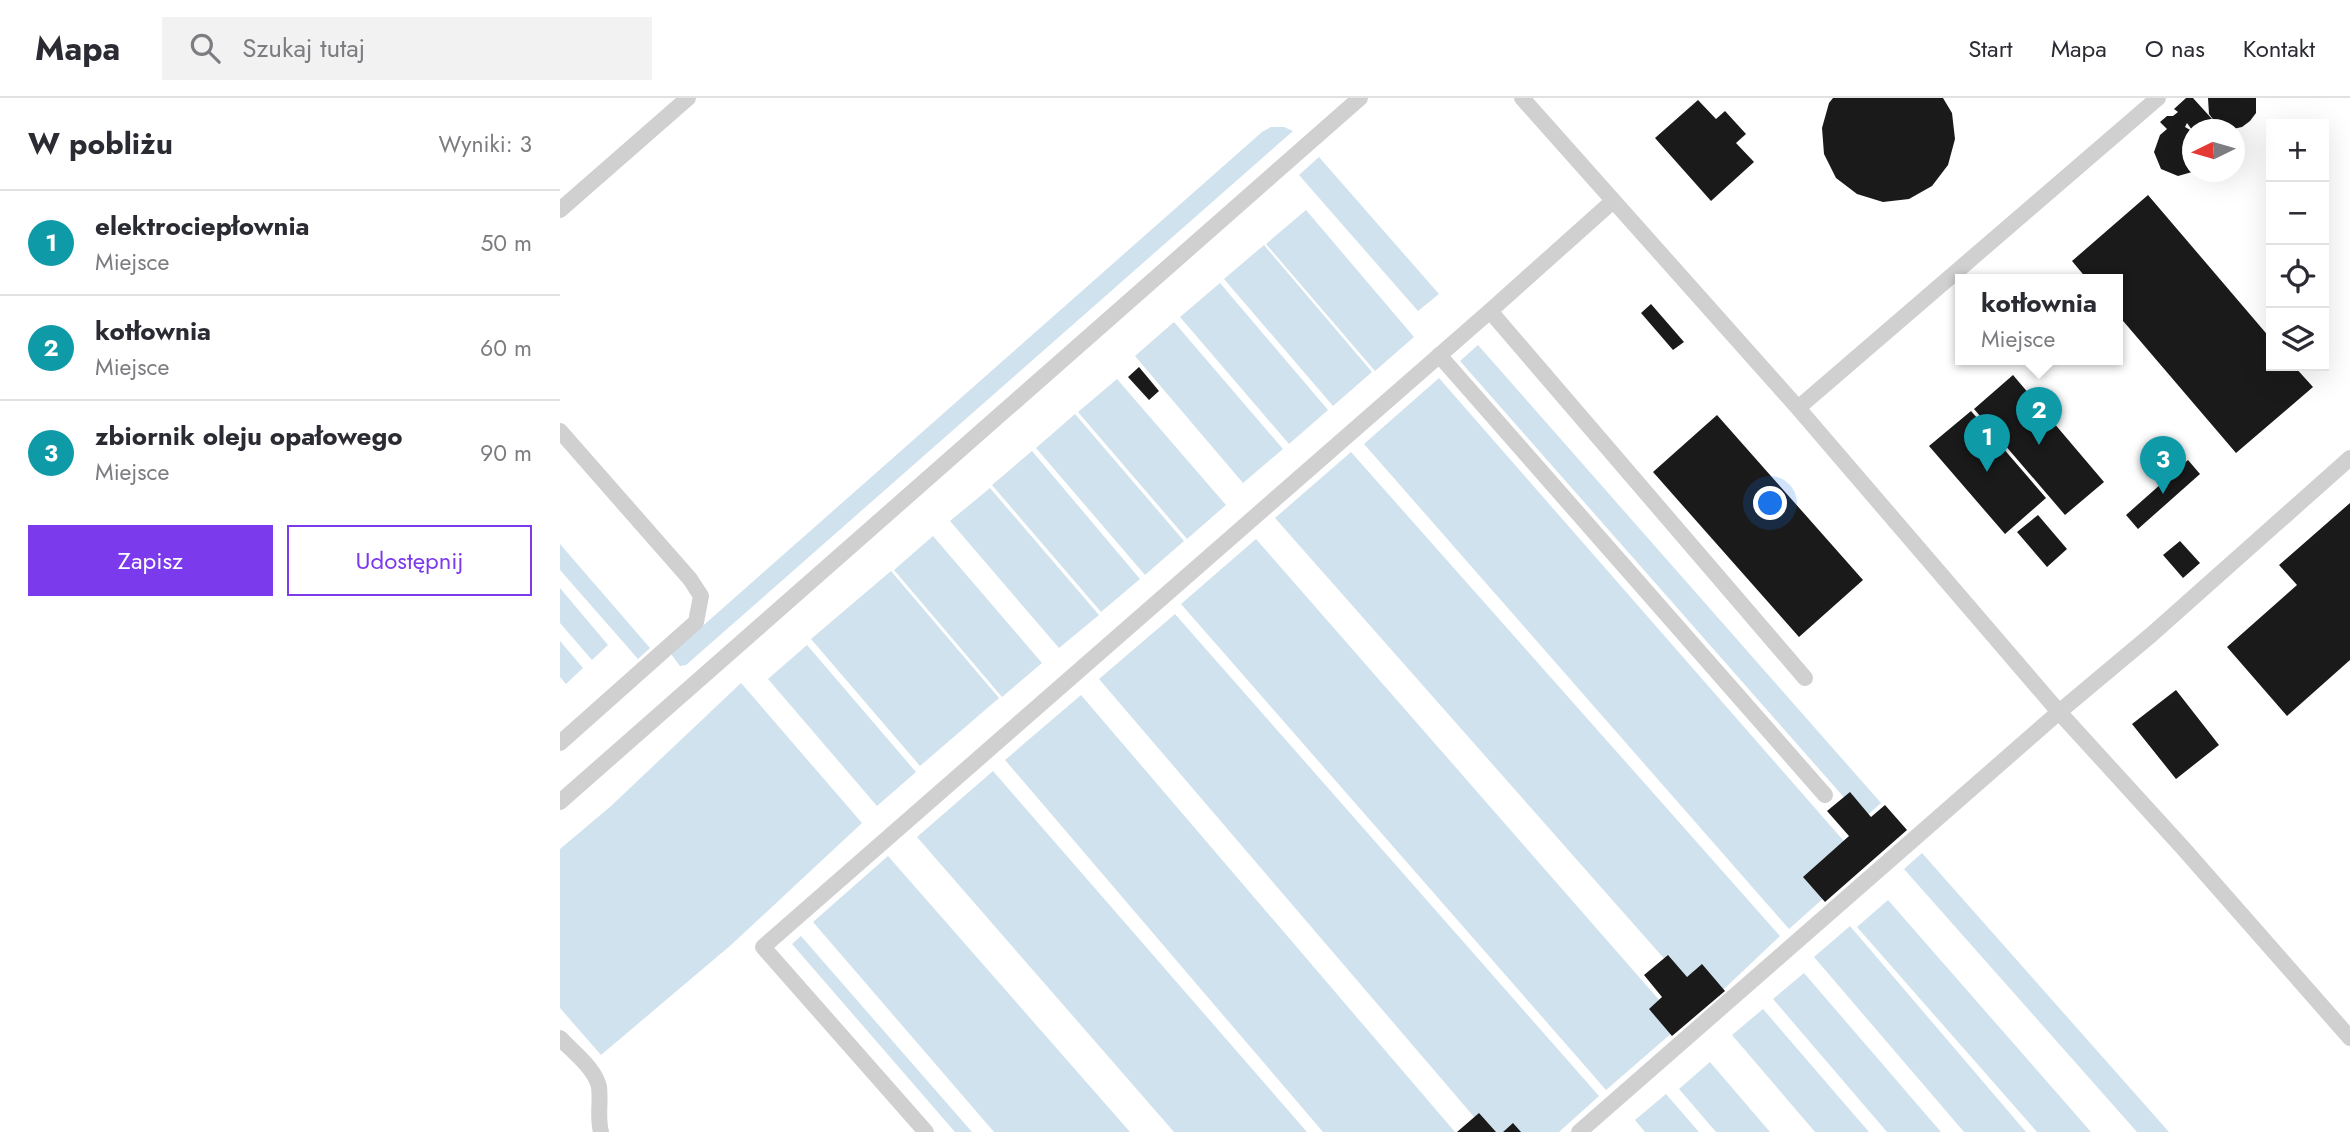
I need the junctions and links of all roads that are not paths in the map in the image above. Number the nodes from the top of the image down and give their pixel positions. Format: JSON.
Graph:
{"nodes":[{"id":1,"x":688,"y":98,"type":"edge"},
{"id":2,"x":1360,"y":98,"type":"edge"},
{"id":3,"x":1522,"y":98,"type":"edge"},
{"id":4,"x":2158,"y":98,"type":"edge"},
{"id":5,"x":1613,"y":201,"type":"junction"},
{"id":6,"x":560,"y":210,"type":"edge"},
{"id":7,"x":1490,"y":311,"type":"junction"},
{"id":8,"x":1439,"y":355,"type":"junction"},
{"id":9,"x":1797,"y":408,"type":"junction"},
{"id":10,"x":560,"y":431,"type":"edge"},
{"id":11,"x":2350,"y":458,"type":"edge"},
{"id":12,"x":1805,"y":678,"type":"dead end"},
{"id":13,"x":2059,"y":712,"type":"junction"},
{"id":14,"x":560,"y":743,"type":"edge"},
{"id":15,"x":1825,"y":795,"type":"dead end"},
{"id":16,"x":560,"y":802,"type":"edge"},
{"id":17,"x":560,"y":1038,"type":"edge"},
{"id":18,"x":2350,"y":1038,"type":"edge"},
{"id":19,"x":601,"y":1132,"type":"edge"},
{"id":20,"x":926,"y":1132,"type":"edge"},
{"id":21,"x":1579,"y":1132,"type":"edge"}],
"edges":[{"from":1,"to":6,"type":"lane"},
{"from":2,"to":16,"type":"lane"},
{"from":3,"to":5,"type":"lane"},
{"from":4,"to":9,"type":"lane"},
{"from":5,"to":7,"type":"lane"},
{"from":5,"to":9,"type":"lane"},
{"from":7,"to":8,"type":"lane"},
{"from":7,"to":12,"type":"lane"},
{"from":8,"to":15,"type":"lane"},
{"from":8,"to":20,"type":"lane"},
{"from":9,"to":13,"type":"lane"},
{"from":10,"to":14,"type":"lane"},
{"from":11,"to":13,"type":"lane"},
{"from":13,"to":18,"type":"lane"},
{"from":13,"to":21,"type":"lane"},
{"from":17,"to":19,"type":"lane"}]}
